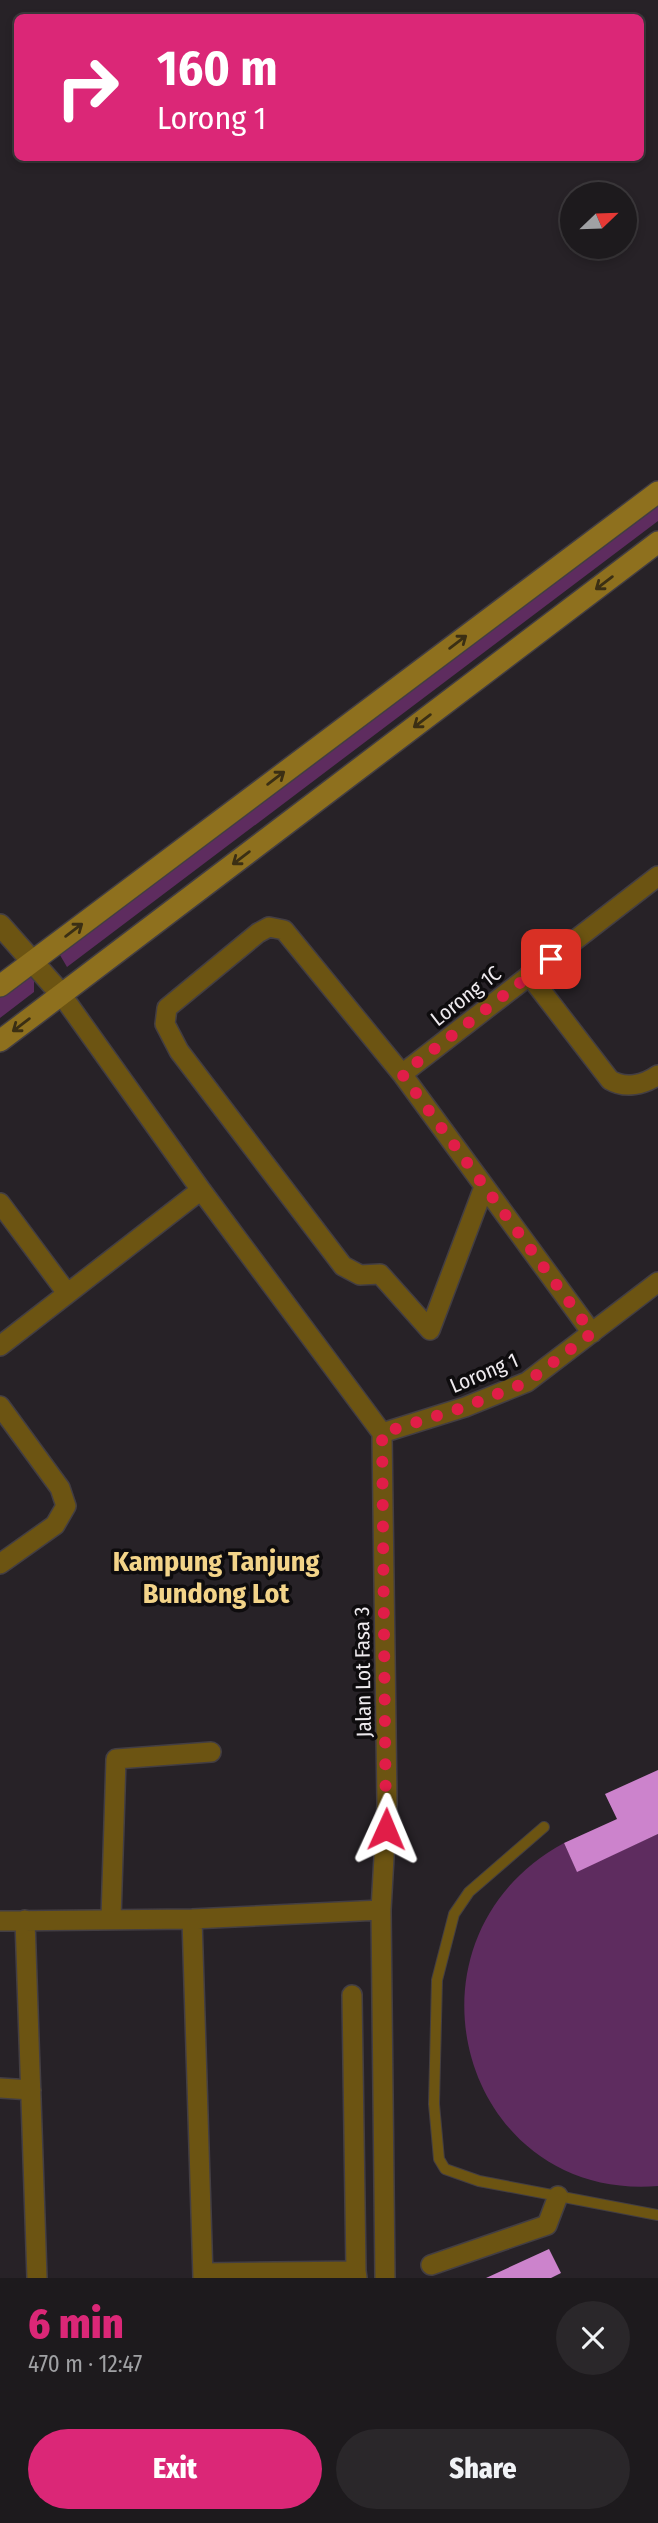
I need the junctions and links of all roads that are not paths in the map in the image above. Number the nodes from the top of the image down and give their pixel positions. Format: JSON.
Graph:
{"nodes":[{"id":1,"x":658,"y":492,"type":"edge"},
{"id":2,"x":658,"y":542,"type":"edge"},
{"id":3,"x":658,"y":876,"type":"edge"},
{"id":4,"x":0,"y":925,"type":"edge"},
{"id":5,"x":34,"y":960,"type":"junction"},
{"id":6,"x":529,"y":975,"type":"junction"},
{"id":7,"x":0,"y":986,"type":"edge"},
{"id":8,"x":61,"y":995,"type":"junction"},
{"id":9,"x":0,"y":1041,"type":"edge"},
{"id":10,"x":402,"y":1074,"type":"junction"},
{"id":11,"x":658,"y":1074,"type":"edge"},
{"id":12,"x":484,"y":1187,"type":"junction"},
{"id":13,"x":201,"y":1190,"type":"junction"},
{"id":14,"x":0,"y":1203,"type":"edge"},
{"id":15,"x":658,"y":1282,"type":"edge"},
{"id":16,"x":68,"y":1293,"type":"junction"},
{"id":17,"x":592,"y":1333,"type":"junction"},
{"id":18,"x":0,"y":1346,"type":"edge"},
{"id":19,"x":0,"y":1406,"type":"edge"},
{"id":20,"x":382,"y":1433,"type":"junction"},
{"id":21,"x":0,"y":1564,"type":"edge"},
{"id":22,"x":211,"y":1752,"type":"dead end"},
{"id":23,"x":544,"y":1827,"type":"dead end"},
{"id":24,"x":382,"y":1910,"type":"junction"},
{"id":25,"x":111,"y":1919,"type":"junction"},
{"id":26,"x":192,"y":1919,"type":"junction"},
{"id":27,"x":25,"y":1920,"type":"junction"},
{"id":28,"x":0,"y":1921,"type":"edge"},
{"id":29,"x":352,"y":1995,"type":"dead end"},
{"id":30,"x":0,"y":2088,"type":"edge"},
{"id":31,"x":31,"y":2090,"type":"junction"},
{"id":32,"x":558,"y":2196,"type":"junction"},
{"id":33,"x":658,"y":2215,"type":"edge"},
{"id":34,"x":431,"y":2265,"type":"dead end"},
{"id":35,"x":356,"y":2274,"type":"edge"},
{"id":36,"x":203,"y":2276,"type":"edge"},
{"id":37,"x":37,"y":2278,"type":"edge"},
{"id":38,"x":385,"y":2278,"type":"edge"}],
"edges":[{"from":5,"to":1,"type":"main road","one_way":true},
{"from":2,"to":8,"type":"main road","one_way":true},
{"from":3,"to":6,"type":"street","name":"Lorong 1C"},
{"from":4,"to":5,"type":"street"},
{"from":5,"to":7,"type":"main road"},
{"from":5,"to":8,"type":"street"},
{"from":6,"to":10,"type":"street","name":"Lorong 1C"},
{"from":6,"to":11,"type":"street"},
{"from":8,"to":9,"type":"main road","one_way":true},
{"from":8,"to":13,"type":"street"},
{"from":10,"to":12,"type":"street"},
{"from":10,"to":12,"type":"street"},
{"from":12,"to":17,"type":"street"},
{"from":13,"to":16,"type":"street"},
{"from":13,"to":20,"type":"street"},
{"from":14,"to":16,"type":"street"},
{"from":15,"to":17,"type":"street","name":"Lorong 1"},
{"from":16,"to":18,"type":"street"},
{"from":17,"to":20,"type":"street","name":"Lorong 1"},
{"from":19,"to":21,"type":"street"},
{"from":20,"to":24,"type":"street","name":"Jalan Lot Fasa 3"},
{"from":22,"to":25,"type":"street"},
{"from":23,"to":32,"type":"lane"},
{"from":24,"to":26,"type":"street"},
{"from":24,"to":38,"type":"street","name":"Jalan Lot Fasa 3"},
{"from":25,"to":26,"type":"street"},
{"from":25,"to":27,"type":"street"},
{"from":26,"to":36,"type":"street"},
{"from":27,"to":28,"type":"street"},
{"from":27,"to":31,"type":"street"},
{"from":29,"to":35,"type":"street"},
{"from":30,"to":31,"type":"street"},
{"from":31,"to":37,"type":"street"},
{"from":32,"to":33,"type":"lane"},
{"from":32,"to":34,"type":"street"},
{"from":35,"to":36,"type":"street"}]}
